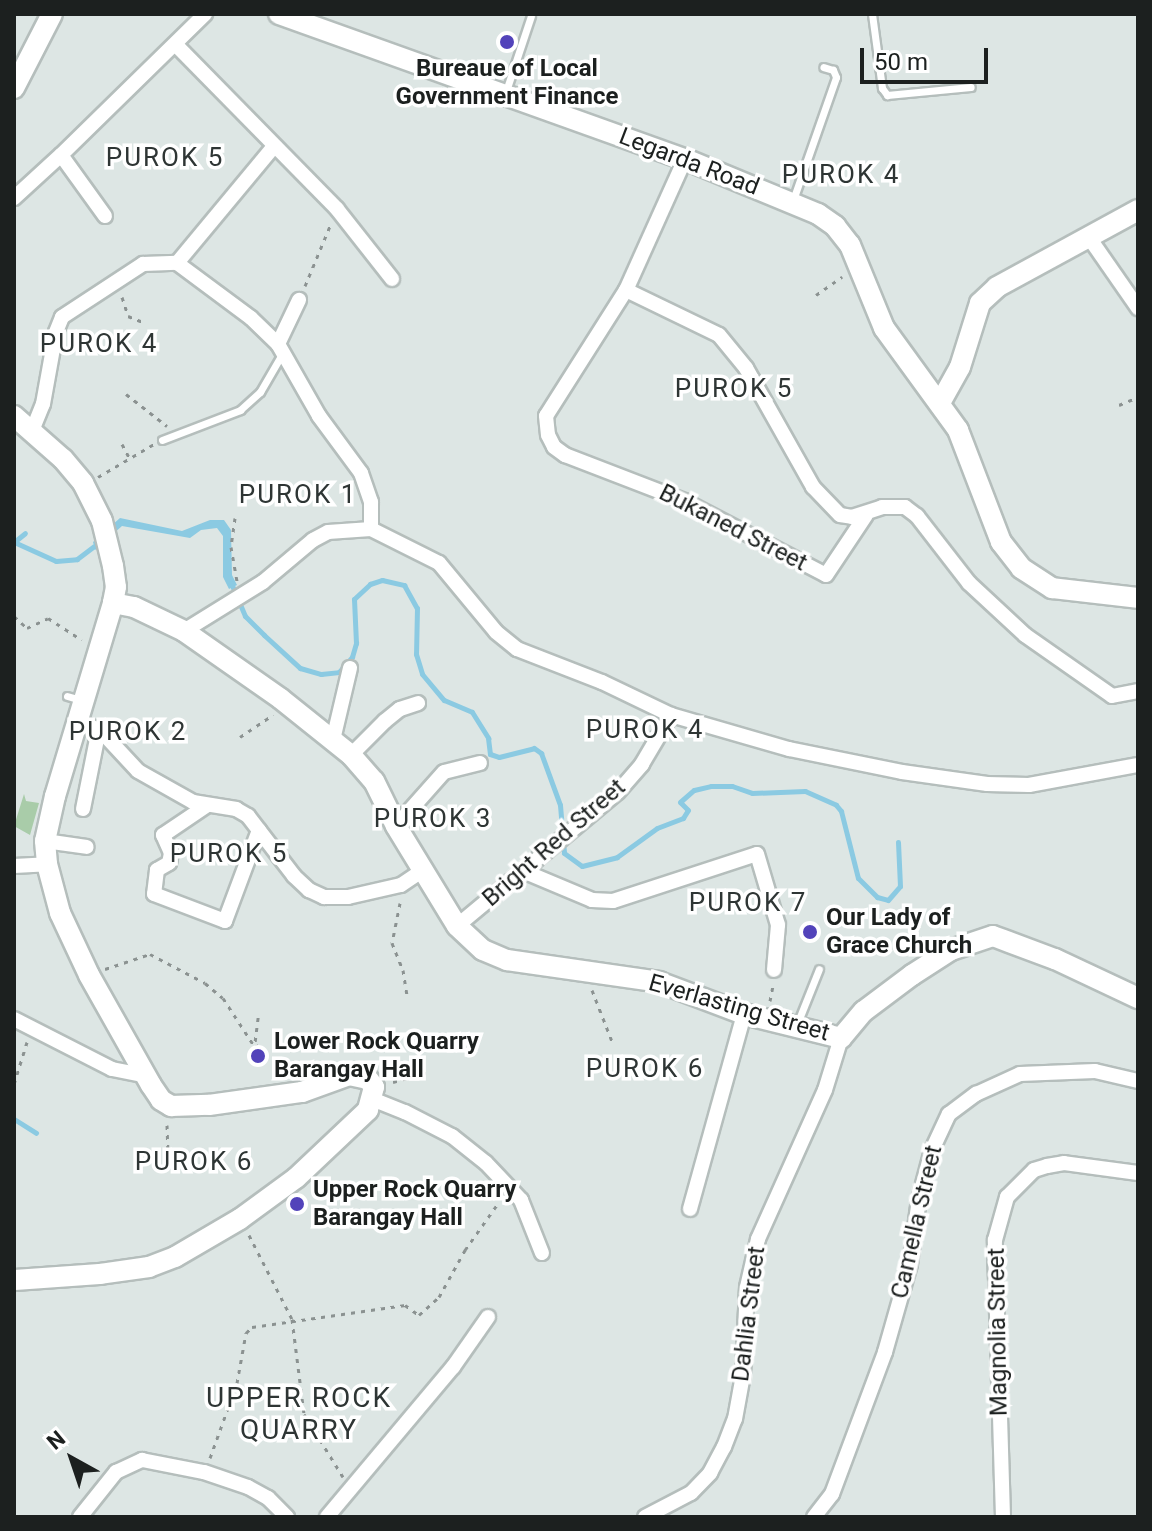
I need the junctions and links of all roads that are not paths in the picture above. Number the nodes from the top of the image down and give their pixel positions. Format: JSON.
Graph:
{"nodes":[{"id":1,"x":52,"y":14,"type":"edge"},
{"id":2,"x":205,"y":14,"type":"edge"},
{"id":3,"x":279,"y":14,"type":"edge"},
{"id":4,"x":872,"y":14,"type":"edge"},
{"id":5,"x":531,"y":16,"type":"edge"},
{"id":6,"x":177,"y":46,"type":"junction"},
{"id":7,"x":823,"y":67,"type":"dead end"},
{"id":8,"x":971,"y":87,"type":"dead end"},
{"id":9,"x":14,"y":88,"type":"edge"},
{"id":10,"x":505,"y":93,"type":"junction"},
{"id":11,"x":274,"y":146,"type":"junction"},
{"id":12,"x":61,"y":155,"type":"junction"},
{"id":13,"x":685,"y":159,"type":"junction"},
{"id":14,"x":14,"y":198,"type":"edge"},
{"id":15,"x":793,"y":203,"type":"junction"},
{"id":16,"x":1138,"y":210,"type":"edge"},
{"id":17,"x":105,"y":216,"type":"dead end"},
{"id":18,"x":1088,"y":236,"type":"junction"},
{"id":19,"x":177,"y":263,"type":"junction"},
{"id":20,"x":392,"y":279,"type":"dead end"},
{"id":21,"x":626,"y":290,"type":"junction"},
{"id":22,"x":299,"y":300,"type":"road end"},
{"id":23,"x":1138,"y":308,"type":"edge"},
{"id":24,"x":280,"y":348,"type":"junction"},
{"id":25,"x":940,"y":403,"type":"junction"},
{"id":26,"x":14,"y":416,"type":"edge"},
{"id":27,"x":32,"y":431,"type":"junction"},
{"id":28,"x":162,"y":440,"type":"road end"},
{"id":29,"x":866,"y":515,"type":"junction"},
{"id":30,"x":371,"y":529,"type":"junction"},
{"id":31,"x":1138,"y":598,"type":"edge"},
{"id":32,"x":113,"y":603,"type":"junction"},
{"id":33,"x":184,"y":631,"type":"junction"},
{"id":34,"x":350,"y":668,"type":"dead end"},
{"id":35,"x":1138,"y":691,"type":"edge"},
{"id":36,"x":418,"y":703,"type":"dead end"},
{"id":37,"x":671,"y":715,"type":"junction"},
{"id":38,"x":76,"y":723,"type":"junction"},
{"id":39,"x":99,"y":729,"type":"junction"},
{"id":40,"x":333,"y":740,"type":"junction"},
{"id":41,"x":351,"y":755,"type":"junction"},
{"id":42,"x":480,"y":763,"type":"dead end"},
{"id":43,"x":1138,"y":765,"type":"edge"},
{"id":44,"x":206,"y":806,"type":"junction"},
{"id":45,"x":83,"y":809,"type":"dead end"},
{"id":46,"x":396,"y":826,"type":"junction"},
{"id":47,"x":259,"y":830,"type":"junction"},
{"id":48,"x":45,"y":841,"type":"junction"},
{"id":49,"x":87,"y":847,"type":"dead end"},
{"id":50,"x":47,"y":864,"type":"junction"},
{"id":51,"x":14,"y":866,"type":"edge"},
{"id":52,"x":422,"y":871,"type":"junction"},
{"id":53,"x":523,"y":871,"type":"junction"},
{"id":54,"x":457,"y":926,"type":"junction"},
{"id":55,"x":819,"y":969,"type":"dead end"},
{"id":56,"x":774,"y":970,"type":"road end"},
{"id":57,"x":1138,"y":998,"type":"edge"},
{"id":58,"x":744,"y":1014,"type":"junction"},
{"id":59,"x":14,"y":1019,"type":"edge"},
{"id":60,"x":797,"y":1026,"type":"junction"},
{"id":61,"x":841,"y":1038,"type":"junction"},
{"id":62,"x":144,"y":1075,"type":"junction"},
{"id":63,"x":1138,"y":1081,"type":"edge"},
{"id":64,"x":373,"y":1093,"type":"junction"},
{"id":65,"x":1138,"y":1173,"type":"edge"},
{"id":66,"x":690,"y":1209,"type":"dead end"},
{"id":67,"x":542,"y":1253,"type":"dead end"},
{"id":68,"x":14,"y":1280,"type":"edge"},
{"id":69,"x":488,"y":1317,"type":"dead end"},
{"id":70,"x":80,"y":1517,"type":"edge"},
{"id":71,"x":287,"y":1517,"type":"edge"},
{"id":72,"x":327,"y":1517,"type":"edge"},
{"id":73,"x":645,"y":1517,"type":"edge"},
{"id":74,"x":814,"y":1517,"type":"edge"},
{"id":75,"x":1003,"y":1517,"type":"edge"}],
"edges":[{"from":1,"to":9,"type":"street"},
{"from":2,"to":6,"type":"street"},
{"from":3,"to":10,"type":"street","name":"Legarda Road"},
{"from":4,"to":8,"type":"lane"},
{"from":5,"to":10,"type":"lane"},
{"from":6,"to":11,"type":"street"},
{"from":6,"to":12,"type":"street"},
{"from":7,"to":15,"type":"lane"},
{"from":10,"to":13,"type":"street","name":"Legarda Road"},
{"from":11,"to":19,"type":"street"},
{"from":11,"to":20,"type":"street"},
{"from":12,"to":14,"type":"street"},
{"from":12,"to":17,"type":"street"},
{"from":13,"to":15,"type":"street","name":"Legarda Road"},
{"from":13,"to":21,"type":"street","name":"Bukaned Street"},
{"from":15,"to":25,"type":"street","name":"Legarda Road"},
{"from":16,"to":18,"type":"street"},
{"from":18,"to":23,"type":"street"},
{"from":18,"to":25,"type":"street"},
{"from":19,"to":24,"type":"street"},
{"from":19,"to":27,"type":"street"},
{"from":21,"to":29,"type":"street"},
{"from":21,"to":29,"type":"street","name":"Bukaned Street"},
{"from":22,"to":24,"type":"street"},
{"from":24,"to":28,"type":"lane"},
{"from":24,"to":30,"type":"street"},
{"from":25,"to":31,"type":"street","name":"Legarda Road"},
{"from":26,"to":27,"type":"street"},
{"from":27,"to":32,"type":"street"},
{"from":29,"to":35,"type":"street"},
{"from":30,"to":33,"type":"street"},
{"from":30,"to":37,"type":"street"},
{"from":32,"to":33,"type":"street","name":"Everlasting Street"},
{"from":32,"to":38,"type":"street"},
{"from":33,"to":40,"type":"street","name":"Everlasting Street"},
{"from":34,"to":40,"type":"street"},
{"from":36,"to":41,"type":"street"},
{"from":37,"to":43,"type":"street"},
{"from":37,"to":53,"type":"street","name":"Bright Red Street"},
{"from":38,"to":39,"type":"street"},
{"from":38,"to":48,"type":"street"},
{"from":39,"to":44,"type":"street"},
{"from":39,"to":45,"type":"street"},
{"from":40,"to":41,"type":"street","name":"Everlasting Street"},
{"from":41,"to":46,"type":"street","name":"Everlasting Street"},
{"from":42,"to":46,"type":"street"},
{"from":44,"to":47,"type":"street"},
{"from":44,"to":47,"type":"street"},
{"from":46,"to":52,"type":"street","name":"Everlasting Street"},
{"from":47,"to":52,"type":"street"},
{"from":48,"to":49,"type":"street"},
{"from":48,"to":50,"type":"street"},
{"from":50,"to":51,"type":"street"},
{"from":50,"to":62,"type":"street"},
{"from":52,"to":54,"type":"street","name":"Everlasting Street"},
{"from":53,"to":54,"type":"street","name":"Bright Red Street"},
{"from":53,"to":56,"type":"street"},
{"from":54,"to":58,"type":"street","name":"Everlasting Street"},
{"from":55,"to":60,"type":"lane"},
{"from":57,"to":61,"type":"street","name":"Everlasting Street"},
{"from":58,"to":60,"type":"street","name":"Everlasting Street"},
{"from":58,"to":66,"type":"street"},
{"from":59,"to":62,"type":"street"},
{"from":60,"to":61,"type":"street","name":"Everlasting Street"},
{"from":61,"to":73,"type":"street","name":"Dahlia Street"},
{"from":62,"to":64,"type":"street"},
{"from":63,"to":74,"type":"street","name":"Camella Street"},
{"from":64,"to":67,"type":"street"},
{"from":64,"to":68,"type":"street"},
{"from":65,"to":75,"type":"street","name":"Magnolia Street"},
{"from":69,"to":72,"type":"street"},
{"from":70,"to":71,"type":"street"}]}
